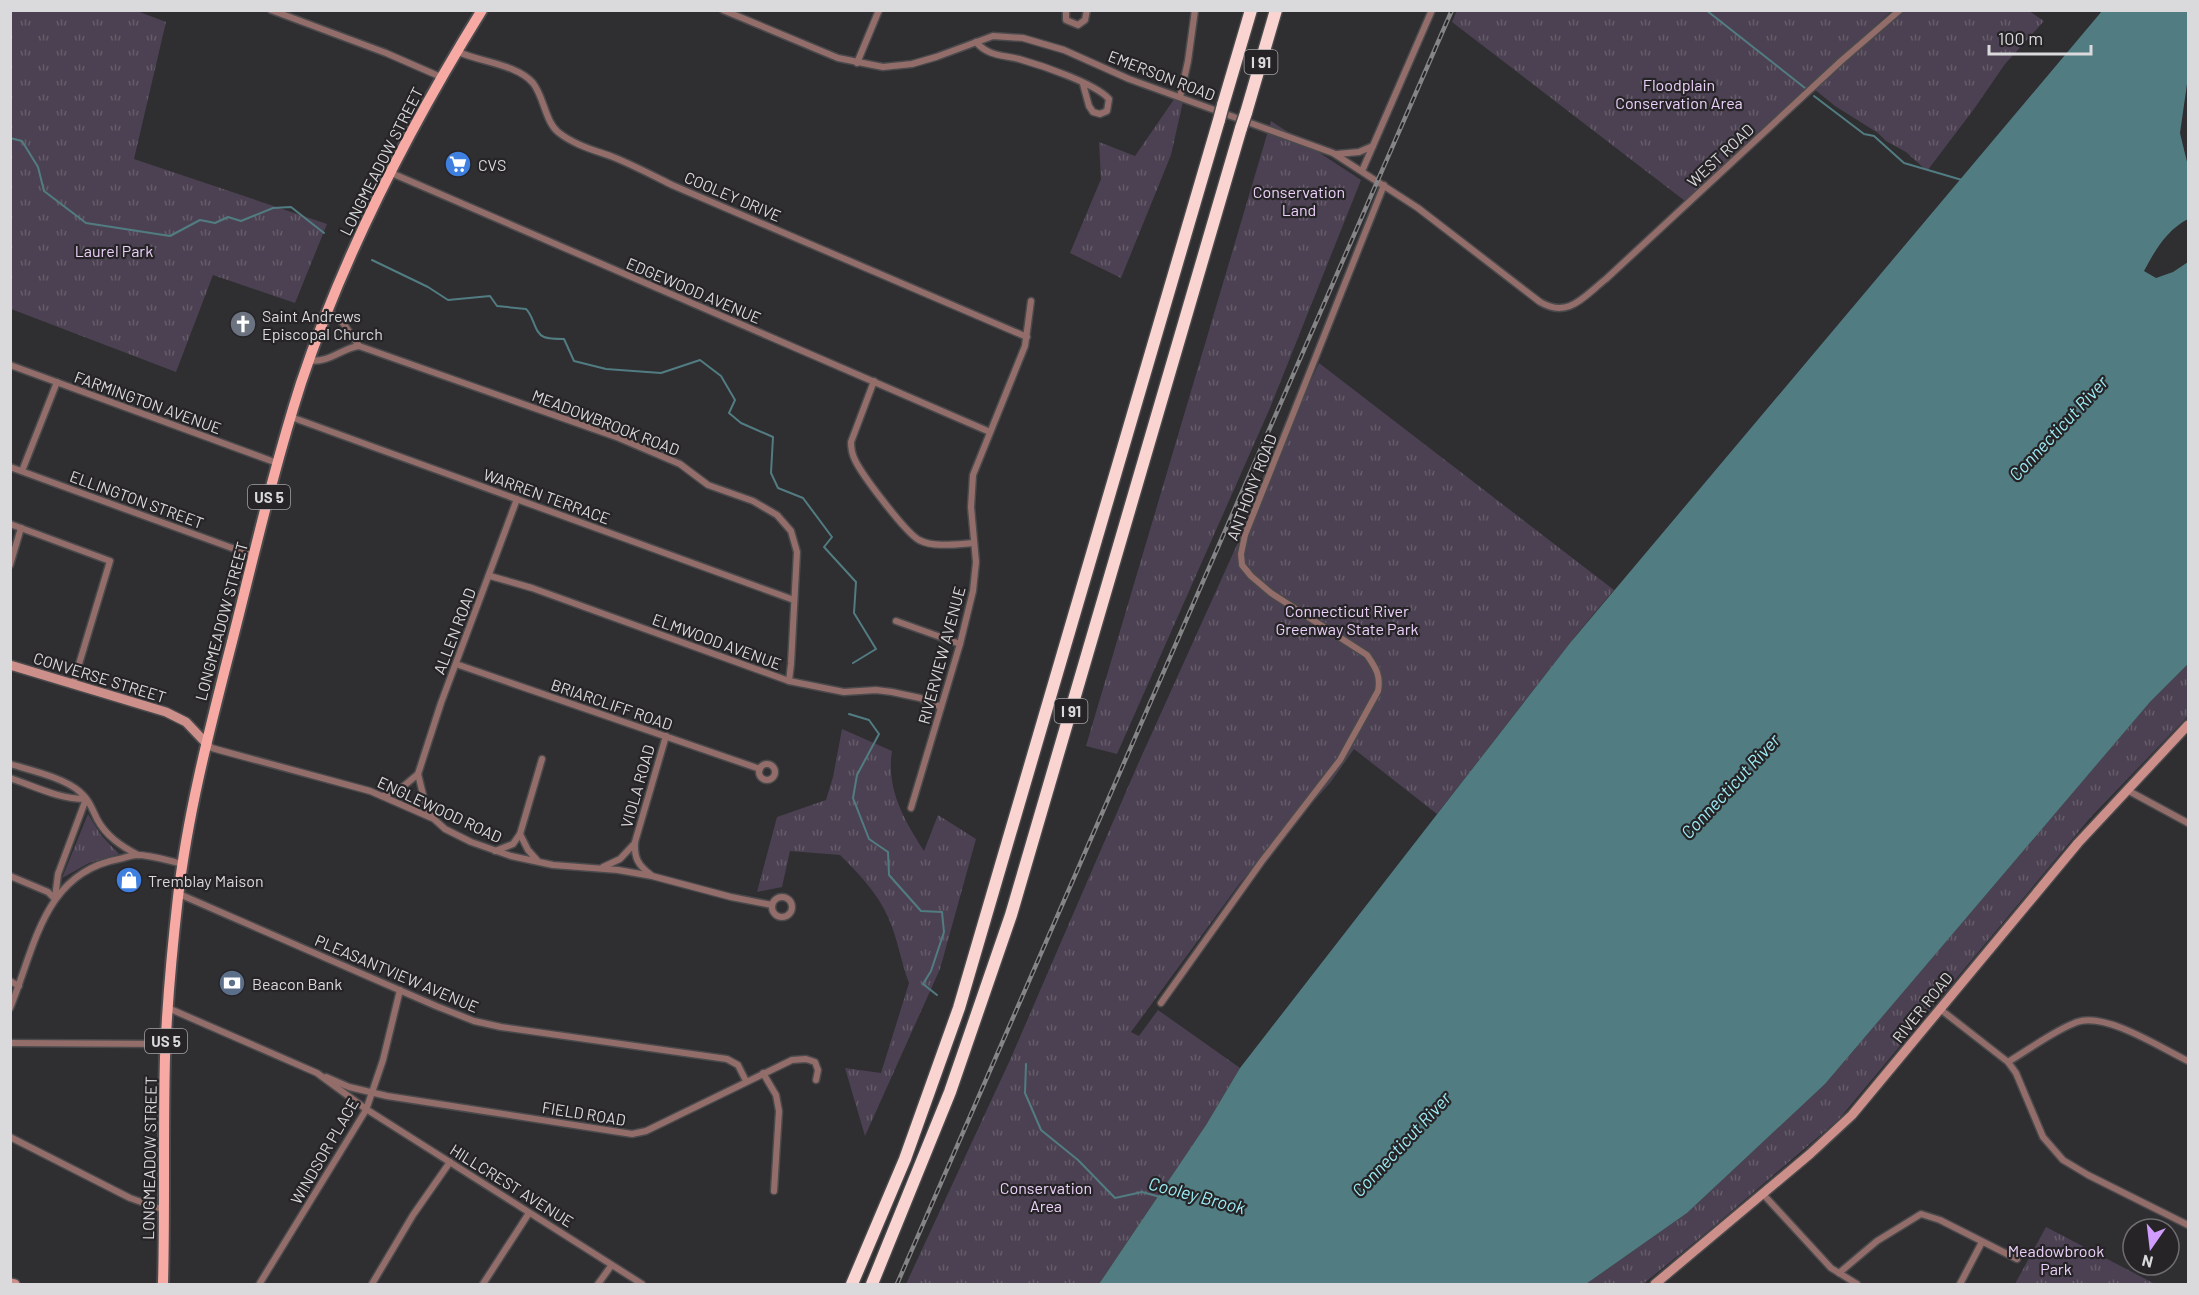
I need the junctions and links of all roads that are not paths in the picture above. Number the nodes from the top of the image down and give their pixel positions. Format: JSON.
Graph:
{"nodes":[{"id":1,"x":271,"y":10,"type":"edge"},
{"id":2,"x":482,"y":10,"type":"edge"},
{"id":3,"x":723,"y":10,"type":"edge"},
{"id":4,"x":879,"y":10,"type":"edge"},
{"id":5,"x":1066,"y":10,"type":"edge"},
{"id":6,"x":1087,"y":10,"type":"edge"},
{"id":7,"x":1195,"y":10,"type":"edge"},
{"id":8,"x":1251,"y":10,"type":"edge"},
{"id":9,"x":1276,"y":10,"type":"edge"},
{"id":10,"x":1432,"y":10,"type":"edge"},
{"id":11,"x":1900,"y":10,"type":"edge"},
{"id":12,"x":738,"y":13,"type":"edge"},
{"id":13,"x":976,"y":42,"type":"junction"},
{"id":14,"x":456,"y":51,"type":"junction"},
{"id":15,"x":857,"y":63,"type":"junction"},
{"id":16,"x":441,"y":77,"type":"junction"},
{"id":17,"x":1083,"y":84,"type":"junction"},
{"id":18,"x":1180,"y":97,"type":"junction"},
{"id":19,"x":1374,"y":145,"type":"junction"},
{"id":20,"x":1333,"y":153,"type":"junction"},
{"id":21,"x":1362,"y":171,"type":"junction"},
{"id":22,"x":389,"y":172,"type":"junction"},
{"id":23,"x":1384,"y":185,"type":"junction"},
{"id":24,"x":1031,"y":301,"type":"dead end"},
{"id":25,"x":1554,"y":309,"type":"joint"},
{"id":26,"x":328,"y":311,"type":"junction"},
{"id":27,"x":1027,"y":338,"type":"junction"},
{"id":28,"x":359,"y":346,"type":"junction"},
{"id":29,"x":309,"y":360,"type":"junction"},
{"id":30,"x":10,"y":365,"type":"edge"},
{"id":31,"x":874,"y":381,"type":"junction"},
{"id":32,"x":57,"y":382,"type":"junction"},
{"id":33,"x":291,"y":417,"type":"junction"},
{"id":34,"x":990,"y":432,"type":"junction"},
{"id":35,"x":277,"y":463,"type":"junction"},
{"id":36,"x":10,"y":466,"type":"edge"},
{"id":37,"x":22,"y":471,"type":"junction"},
{"id":38,"x":517,"y":499,"type":"junction"},
{"id":39,"x":10,"y":524,"type":"edge"},
{"id":40,"x":21,"y":528,"type":"junction"},
{"id":41,"x":974,"y":543,"type":"junction"},
{"id":42,"x":254,"y":556,"type":"junction"},
{"id":43,"x":10,"y":565,"type":"edge"},
{"id":44,"x":490,"y":576,"type":"junction"},
{"id":45,"x":794,"y":600,"type":"junction"},
{"id":46,"x":896,"y":621,"type":"dead end"},
{"id":47,"x":960,"y":644,"type":"junction"},
{"id":48,"x":456,"y":664,"type":"junction"},
{"id":49,"x":10,"y":665,"type":"edge"},
{"id":50,"x":789,"y":681,"type":"junction"},
{"id":51,"x":73,"y":684,"type":"junction"},
{"id":52,"x":941,"y":707,"type":"junction"},
{"id":53,"x":2188,"y":725,"type":"edge"},
{"id":54,"x":666,"y":736,"type":"junction"},
{"id":55,"x":206,"y":742,"type":"junction"},
{"id":56,"x":542,"y":759,"type":"dead end"},
{"id":57,"x":10,"y":764,"type":"edge"},
{"id":58,"x":760,"y":769,"type":"dead end"},
{"id":59,"x":418,"y":774,"type":"junction"},
{"id":60,"x":10,"y":778,"type":"edge"},
{"id":61,"x":2127,"y":790,"type":"junction"},
{"id":62,"x":382,"y":796,"type":"junction"},
{"id":63,"x":86,"y":799,"type":"junction"},
{"id":64,"x":911,"y":808,"type":"dead end"},
{"id":65,"x":434,"y":819,"type":"junction"},
{"id":66,"x":2188,"y":823,"type":"edge"},
{"id":67,"x":520,"y":834,"type":"junction"},
{"id":68,"x":635,"y":842,"type":"junction"},
{"id":69,"x":495,"y":851,"type":"junction"},
{"id":70,"x":138,"y":855,"type":"junction"},
{"id":71,"x":541,"y":863,"type":"junction"},
{"id":72,"x":183,"y":864,"type":"junction"},
{"id":73,"x":596,"y":869,"type":"junction"},
{"id":74,"x":10,"y":876,"type":"edge"},
{"id":75,"x":652,"y":876,"type":"junction"},
{"id":76,"x":179,"y":894,"type":"junction"},
{"id":77,"x":55,"y":899,"type":"junction"},
{"id":78,"x":772,"y":905,"type":"dead end"},
{"id":79,"x":10,"y":981,"type":"edge"},
{"id":80,"x":19,"y":986,"type":"junction"},
{"id":81,"x":400,"y":990,"type":"junction"},
{"id":82,"x":1161,"y":1003,"type":"dead end"},
{"id":83,"x":10,"y":1008,"type":"edge"},
{"id":84,"x":168,"y":1008,"type":"junction"},
{"id":85,"x":1940,"y":1009,"type":"junction"},
{"id":86,"x":10,"y":1043,"type":"edge"},
{"id":87,"x":166,"y":1044,"type":"junction"},
{"id":88,"x":2188,"y":1061,"type":"edge"},
{"id":89,"x":2008,"y":1062,"type":"junction"},
{"id":90,"x":317,"y":1073,"type":"junction"},
{"id":91,"x":763,"y":1073,"type":"junction"},
{"id":92,"x":816,"y":1080,"type":"dead end"},
{"id":93,"x":746,"y":1081,"type":"junction"},
{"id":94,"x":372,"y":1092,"type":"junction"},
{"id":95,"x":366,"y":1109,"type":"junction"},
{"id":96,"x":10,"y":1137,"type":"edge"},
{"id":97,"x":450,"y":1162,"type":"junction"},
{"id":98,"x":774,"y":1191,"type":"dead end"},
{"id":99,"x":1762,"y":1193,"type":"junction"},
{"id":100,"x":164,"y":1210,"type":"junction"},
{"id":101,"x":529,"y":1213,"type":"junction"},
{"id":102,"x":2188,"y":1225,"type":"edge"},
{"id":103,"x":1982,"y":1242,"type":"junction"},
{"id":104,"x":2017,"y":1259,"type":"dead end"},
{"id":105,"x":611,"y":1266,"type":"junction"},
{"id":106,"x":1839,"y":1273,"type":"junction"},
{"id":107,"x":1662,"y":1282,"type":"edge"},
{"id":108,"x":260,"y":1283,"type":"edge"},
{"id":109,"x":163,"y":1284,"type":"edge"},
{"id":110,"x":372,"y":1284,"type":"edge"},
{"id":111,"x":483,"y":1284,"type":"edge"},
{"id":112,"x":598,"y":1284,"type":"edge"},
{"id":113,"x":642,"y":1284,"type":"edge"},
{"id":114,"x":852,"y":1284,"type":"edge"},
{"id":115,"x":872,"y":1284,"type":"edge"},
{"id":116,"x":1857,"y":1284,"type":"edge"},
{"id":117,"x":1960,"y":1284,"type":"edge"}],
"edges":[{"from":1,"to":16,"type":"street"},
{"from":2,"to":14,"type":"main road","name":"LONGMEADOW STREET","number":"US 5"},
{"from":3,"to":12,"type":"street","name":"EMERSON ROAD"},
{"from":4,"to":15,"type":"street"},
{"from":5,"to":6,"type":"street"},
{"from":7,"to":18,"type":"street"},
{"from":8,"to":114,"type":"highway","number":"I 91","bridge":true},
{"from":9,"to":115,"type":"highway","number":"I 91","bridge":true},
{"from":10,"to":19,"type":"street"},
{"from":11,"to":25,"type":"street","name":"WEST ROAD"},
{"from":12,"to":15,"type":"street","name":"EMERSON ROAD"},
{"from":13,"to":15,"type":"street","name":"EMERSON ROAD"},
{"from":13,"to":17,"type":"street"},
{"from":13,"to":18,"type":"street","name":"EMERSON ROAD"},
{"from":14,"to":16,"type":"main road","name":"LONGMEADOW STREET","number":"US 5"},
{"from":14,"to":27,"type":"street","name":"COOLEY DRIVE"},
{"from":16,"to":22,"type":"main road","name":"LONGMEADOW STREET","number":"US 5"},
{"from":17,"to":17,"type":"street"},
{"from":18,"to":20,"type":"street","name":"EMERSON ROAD"},
{"from":19,"to":20,"type":"street"},
{"from":19,"to":21,"type":"street"},
{"from":20,"to":21,"type":"street","name":"EMERSON ROAD"},
{"from":21,"to":23,"type":"street","name":"EMERSON ROAD"},
{"from":22,"to":26,"type":"main road","name":"LONGMEADOW STREET","number":"US 5"},
{"from":22,"to":31,"type":"street","name":"EDGEWOOD AVENUE"},
{"from":23,"to":25,"type":"street","name":"EMERSON ROAD"},
{"from":23,"to":82,"type":"street","name":"ANTHONY ROAD"},
{"from":24,"to":27,"type":"street","name":"RIVERVIEW AVENUE"},
{"from":26,"to":28,"type":"street"},
{"from":26,"to":29,"type":"main road","name":"LONGMEADOW STREET","number":"US 5"},
{"from":27,"to":34,"type":"street","name":"RIVERVIEW AVENUE"},
{"from":28,"to":29,"type":"street"},
{"from":28,"to":45,"type":"street","name":"MEADOWBROOK ROAD"},
{"from":29,"to":33,"type":"main road","name":"LONGMEADOW STREET","number":"US 5"},
{"from":30,"to":32,"type":"street","name":"FARMINGTON AVENUE"},
{"from":31,"to":34,"type":"street","name":"EDGEWOOD AVENUE"},
{"from":31,"to":41,"type":"street"},
{"from":32,"to":35,"type":"street","name":"FARMINGTON AVENUE"},
{"from":32,"to":37,"type":"street"},
{"from":33,"to":35,"type":"main road","name":"LONGMEADOW STREET","number":"US 5"},
{"from":33,"to":38,"type":"street","name":"WARREN TERRACE"},
{"from":34,"to":41,"type":"street","name":"RIVERVIEW AVENUE"},
{"from":35,"to":42,"type":"main road","name":"LONGMEADOW STREET","number":"US 5"},
{"from":36,"to":37,"type":"street","name":"ELLINGTON STREET"},
{"from":37,"to":42,"type":"street","name":"ELLINGTON STREET"},
{"from":38,"to":44,"type":"street","name":"ALLEN ROAD"},
{"from":38,"to":45,"type":"street","name":"WARREN TERRACE"},
{"from":39,"to":40,"type":"street"},
{"from":40,"to":43,"type":"street"},
{"from":40,"to":51,"type":"street"},
{"from":41,"to":47,"type":"street","name":"RIVERVIEW AVENUE"},
{"from":42,"to":55,"type":"main road","name":"LONGMEADOW STREET","number":"US 5"},
{"from":44,"to":48,"type":"street","name":"ALLEN ROAD"},
{"from":44,"to":50,"type":"street","name":"ELMWOOD AVENUE"},
{"from":45,"to":50,"type":"street","name":"MEADOWBROOK ROAD"},
{"from":46,"to":47,"type":"street"},
{"from":47,"to":52,"type":"street","name":"RIVERVIEW AVENUE"},
{"from":48,"to":54,"type":"street","name":"BRIARCLIFF ROAD"},
{"from":48,"to":59,"type":"street","name":"ALLEN ROAD"},
{"from":49,"to":51,"type":"street","name":"CONVERSE STREET"},
{"from":50,"to":52,"type":"street","name":"ELMWOOD AVENUE"},
{"from":51,"to":55,"type":"street","name":"CONVERSE STREET"},
{"from":52,"to":64,"type":"street","name":"RIVERVIEW AVENUE"},
{"from":53,"to":61,"type":"street","name":"RIVER ROAD"},
{"from":54,"to":58,"type":"street","name":"BRIARCLIFF ROAD"},
{"from":54,"to":68,"type":"street","name":"VIOLA ROAD"},
{"from":55,"to":62,"type":"street","name":"ENGLEWOOD ROAD"},
{"from":55,"to":72,"type":"main road","name":"LONGMEADOW STREET","number":"US 5"},
{"from":56,"to":67,"type":"street"},
{"from":57,"to":63,"type":"street"},
{"from":59,"to":62,"type":"street"},
{"from":59,"to":65,"type":"street"},
{"from":60,"to":63,"type":"street"},
{"from":61,"to":66,"type":"street"},
{"from":61,"to":85,"type":"street","name":"RIVER ROAD"},
{"from":62,"to":65,"type":"street","name":"ENGLEWOOD ROAD"},
{"from":63,"to":70,"type":"street"},
{"from":63,"to":77,"type":"street"},
{"from":65,"to":69,"type":"street","name":"ENGLEWOOD ROAD"},
{"from":67,"to":69,"type":"street"},
{"from":67,"to":71,"type":"street"},
{"from":68,"to":73,"type":"street","name":"VIOLA ROAD"},
{"from":68,"to":75,"type":"street","name":"VIOLA ROAD"},
{"from":69,"to":71,"type":"street","name":"ENGLEWOOD ROAD"},
{"from":70,"to":72,"type":"street"},
{"from":70,"to":77,"type":"street"},
{"from":71,"to":73,"type":"street","name":"ENGLEWOOD ROAD"},
{"from":72,"to":76,"type":"main road","name":"LONGMEADOW STREET","number":"US 5"},
{"from":73,"to":75,"type":"street","name":"ENGLEWOOD ROAD"},
{"from":74,"to":77,"type":"street"},
{"from":75,"to":78,"type":"street","name":"ENGLEWOOD ROAD"},
{"from":76,"to":81,"type":"street","name":"PLEASANTVIEW AVENUE"},
{"from":76,"to":84,"type":"main road","name":"LONGMEADOW STREET","number":"US 5"},
{"from":77,"to":80,"type":"street"},
{"from":79,"to":80,"type":"street"},
{"from":80,"to":83,"type":"street"},
{"from":81,"to":93,"type":"street","name":"PLEASANTVIEW AVENUE"},
{"from":81,"to":94,"type":"street","name":"WINDSOR PLACE"},
{"from":84,"to":87,"type":"main road","name":"LONGMEADOW STREET","number":"US 5"},
{"from":84,"to":90,"type":"street","name":"FIELD ROAD"},
{"from":85,"to":89,"type":"street"},
{"from":85,"to":99,"type":"street","name":"RIVER ROAD"},
{"from":86,"to":87,"type":"street"},
{"from":87,"to":100,"type":"main road","name":"LONGMEADOW STREET","number":"US 5"},
{"from":88,"to":89,"type":"street"},
{"from":89,"to":102,"type":"street"},
{"from":90,"to":94,"type":"street","name":"FIELD ROAD"},
{"from":90,"to":95,"type":"street","name":"FIELD ROAD"},
{"from":91,"to":92,"type":"street","name":"FIELD ROAD"},
{"from":91,"to":93,"type":"street","name":"FIELD ROAD"},
{"from":91,"to":98,"type":"street"},
{"from":93,"to":94,"type":"street","name":"FIELD ROAD"},
{"from":94,"to":95,"type":"street","name":"WINDSOR PLACE"},
{"from":95,"to":97,"type":"street","name":"HILLCREST AVENUE"},
{"from":95,"to":108,"type":"street","name":"WINDSOR PLACE"},
{"from":96,"to":100,"type":"street"},
{"from":97,"to":101,"type":"street","name":"HILLCREST AVENUE"},
{"from":97,"to":110,"type":"street"},
{"from":99,"to":106,"type":"street"},
{"from":99,"to":107,"type":"street","name":"RIVER ROAD"},
{"from":100,"to":109,"type":"main road","name":"LONGMEADOW STREET","number":"US 5"},
{"from":101,"to":105,"type":"street","name":"HILLCREST AVENUE"},
{"from":101,"to":111,"type":"street"},
{"from":103,"to":104,"type":"street"},
{"from":103,"to":106,"type":"street"},
{"from":103,"to":117,"type":"street"},
{"from":105,"to":112,"type":"street"},
{"from":105,"to":113,"type":"street","name":"HILLCREST AVENUE"},
{"from":106,"to":116,"type":"street"}]}
